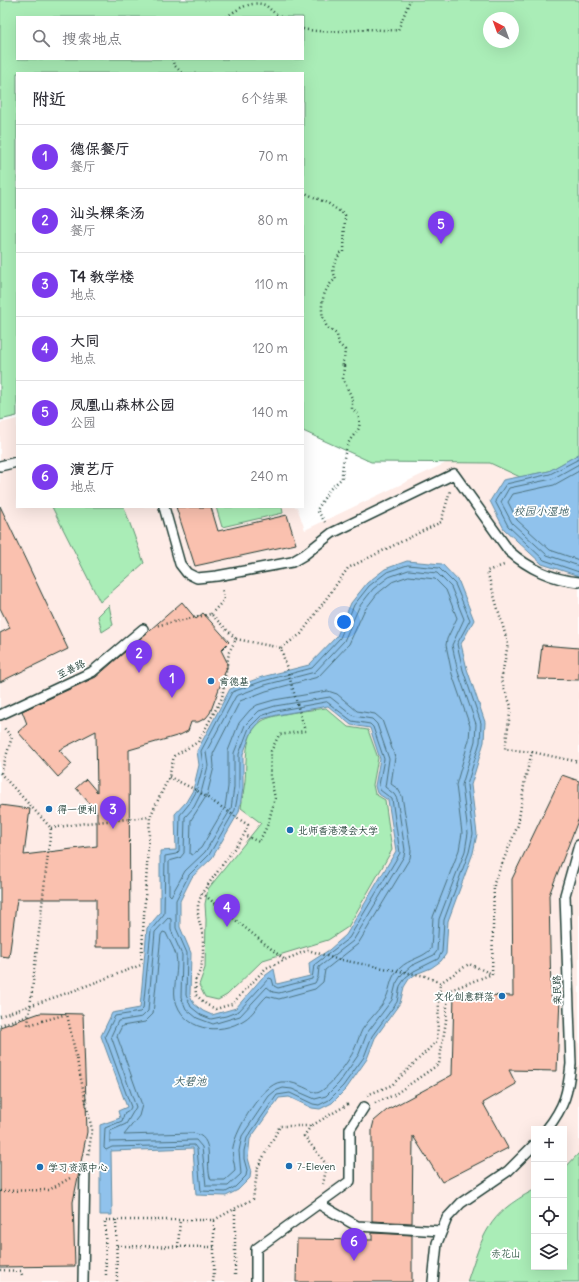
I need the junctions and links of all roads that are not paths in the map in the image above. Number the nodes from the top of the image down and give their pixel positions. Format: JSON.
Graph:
{"nodes":[{"id":1,"x":16,"y":462,"type":"edge"},
{"id":2,"x":0,"y":466,"type":"edge"},
{"id":3,"x":164,"y":508,"type":"edge"},
{"id":4,"x":579,"y":582,"type":"edge"},
{"id":5,"x":142,"y":629,"type":"road end"},
{"id":6,"x":0,"y":715,"type":"edge"},
{"id":7,"x":579,"y":846,"type":"edge"},
{"id":8,"x":364,"y":1107,"type":"road end"},
{"id":9,"x":549,"y":1126,"type":"edge"},
{"id":10,"x":531,"y":1148,"type":"edge"},
{"id":11,"x":85,"y":1169,"type":"road end"},
{"id":12,"x":319,"y":1204,"type":"junction"},
{"id":13,"x":441,"y":1231,"type":"junction"},
{"id":14,"x":83,"y":1282,"type":"edge"},
{"id":15,"x":256,"y":1282,"type":"edge"},
{"id":16,"x":433,"y":1282,"type":"edge"}],
"edges":[{"from":1,"to":2,"type":"lane"},
{"from":3,"to":4,"type":"lane"},
{"from":5,"to":6,"type":"lane","name":"至善路"},
{"from":7,"to":9,"type":"lane","name":"亲民路"},
{"from":8,"to":12,"type":"lane"},
{"from":10,"to":13,"type":"lane"},
{"from":11,"to":14,"type":"lane"},
{"from":12,"to":13,"type":"lane"},
{"from":12,"to":15,"type":"lane"},
{"from":13,"to":16,"type":"lane"}]}
